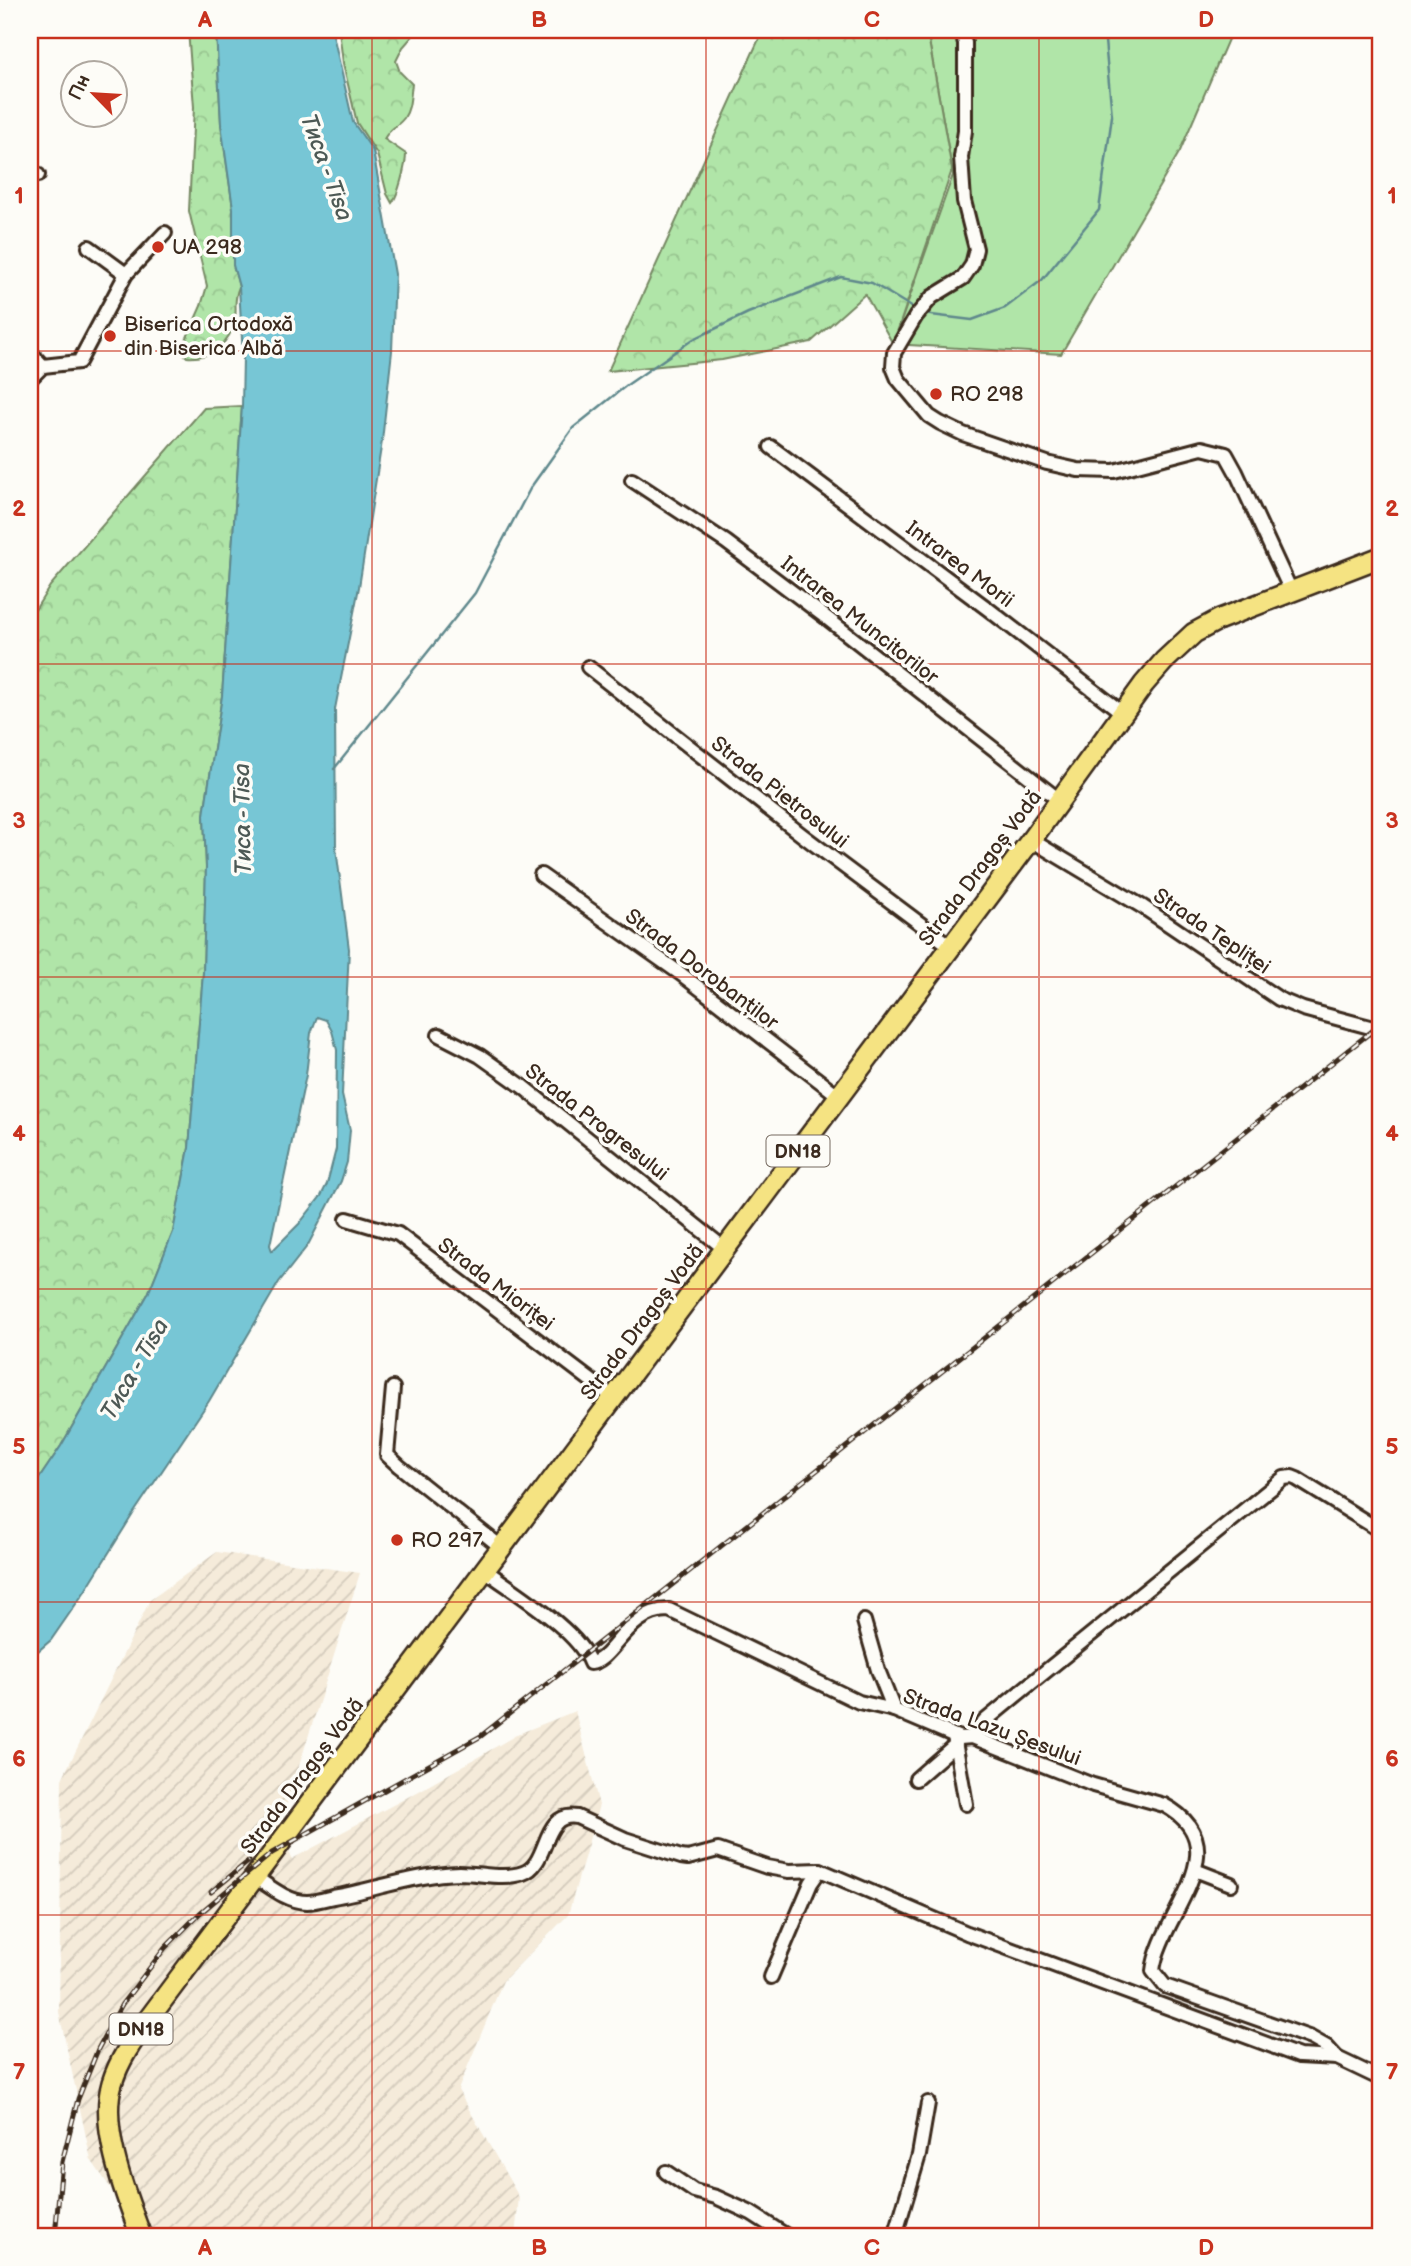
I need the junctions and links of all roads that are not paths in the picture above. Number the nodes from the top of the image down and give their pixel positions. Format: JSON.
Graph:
{"nodes":[{"id":1,"x":961,"y":30,"type":"edge"},
{"id":2,"x":165,"y":233,"type":"dead end"},
{"id":3,"x":89,"y":247,"type":"dead end"},
{"id":4,"x":126,"y":274,"type":"junction"},
{"id":5,"x":30,"y":352,"type":"edge"},
{"id":6,"x":43,"y":366,"type":"junction"},
{"id":7,"x":30,"y":379,"type":"edge"},
{"id":8,"x":771,"y":447,"type":"dead end"},
{"id":9,"x":632,"y":480,"type":"dead end"},
{"id":10,"x":1381,"y":557,"type":"edge"},
{"id":11,"x":1291,"y":591,"type":"junction"},
{"id":12,"x":588,"y":667,"type":"dead end"},
{"id":13,"x":1124,"y":714,"type":"junction"},
{"id":14,"x":1059,"y":800,"type":"junction"},
{"id":15,"x":1031,"y":840,"type":"junction"},
{"id":16,"x":541,"y":875,"type":"dead end"},
{"id":17,"x":950,"y":946,"type":"junction"},
{"id":18,"x":1381,"y":1030,"type":"edge"},
{"id":19,"x":439,"y":1035,"type":"dead end"},
{"id":20,"x":839,"y":1096,"type":"junction"},
{"id":21,"x":347,"y":1219,"type":"dead end"},
{"id":22,"x":725,"y":1249,"type":"junction"},
{"id":23,"x":393,"y":1388,"type":"dead end"},
{"id":24,"x":614,"y":1398,"type":"junction"},
{"id":25,"x":1381,"y":1531,"type":"edge"},
{"id":26,"x":502,"y":1547,"type":"junction"},
{"id":27,"x":485,"y":1570,"type":"junction"},
{"id":28,"x":863,"y":1621,"type":"dead end"},
{"id":29,"x":894,"y":1710,"type":"junction"},
{"id":30,"x":972,"y":1737,"type":"junction"},
{"id":31,"x":955,"y":1740,"type":"junction"},
{"id":32,"x":916,"y":1779,"type":"dead end"},
{"id":33,"x":966,"y":1804,"type":"dead end"},
{"id":34,"x":820,"y":1870,"type":"junction"},
{"id":35,"x":1195,"y":1870,"type":"junction"},
{"id":36,"x":255,"y":1877,"type":"junction"},
{"id":37,"x":1231,"y":1884,"type":"dead end"},
{"id":38,"x":772,"y":1977,"type":"dead end"},
{"id":39,"x":1337,"y":2058,"type":"junction"},
{"id":40,"x":1381,"y":2079,"type":"edge"},
{"id":41,"x":928,"y":2103,"type":"dead end"},
{"id":42,"x":666,"y":2172,"type":"dead end"},
{"id":43,"x":141,"y":2236,"type":"edge"},
{"id":44,"x":787,"y":2236,"type":"edge"},
{"id":45,"x":895,"y":2236,"type":"edge"}],
"edges":[{"from":1,"to":11,"type":"street"},
{"from":2,"to":4,"type":"street"},
{"from":3,"to":4,"type":"street"},
{"from":4,"to":6,"type":"street"},
{"from":5,"to":6,"type":"street"},
{"from":6,"to":7,"type":"street"},
{"from":8,"to":13,"type":"street","name":"Intrarea Morii"},
{"from":9,"to":14,"type":"street","name":"Intrarea Muncitorilor"},
{"from":10,"to":11,"type":"main road","name":"Strada Dragoș Vodă","number":"DN18"},
{"from":11,"to":13,"type":"main road","name":"Strada Dragoș Vodă","number":"DN18"},
{"from":12,"to":17,"type":"street","name":"Strada Pietrosului"},
{"from":13,"to":14,"type":"main road","name":"Strada Dragoș Vodă","number":"DN18"},
{"from":14,"to":15,"type":"main road","name":"Strada Dragoș Vodă","number":"DN18"},
{"from":15,"to":17,"type":"main road","name":"Strada Dragoș Vodă","number":"DN18"},
{"from":15,"to":18,"type":"street","name":"Strada Tepliței"},
{"from":16,"to":20,"type":"street","name":"Strada Dorobanților"},
{"from":17,"to":20,"type":"main road","name":"Strada Dragoș Vodă","number":"DN18"},
{"from":19,"to":22,"type":"street","name":"Strada Progresului"},
{"from":20,"to":22,"type":"main road","name":"Strada Dragoș Vodă","number":"DN18"},
{"from":21,"to":24,"type":"street","name":"Strada Mioriței"},
{"from":22,"to":24,"type":"main road","name":"Strada Dragoș Vodă","number":"DN18"},
{"from":23,"to":26,"type":"street"},
{"from":24,"to":26,"type":"main road","name":"Strada Dragoș Vodă","number":"DN18"},
{"from":25,"to":30,"type":"street"},
{"from":26,"to":27,"type":"main road","name":"Strada Dragoș Vodă","number":"DN18"},
{"from":27,"to":29,"type":"street","name":"Strada Lazu Șesului"},
{"from":27,"to":36,"type":"main road","name":"Strada Dragoș Vodă","number":"DN18"},
{"from":28,"to":29,"type":"street"},
{"from":29,"to":31,"type":"street","name":"Strada Lazu Șesului"},
{"from":30,"to":31,"type":"street","name":"Strada Lazu Șesului"},
{"from":30,"to":35,"type":"street","name":"Strada Lazu Șesului"},
{"from":31,"to":32,"type":"street"},
{"from":31,"to":33,"type":"street"},
{"from":34,"to":36,"type":"street","name":"Strada Lazu Șesului"},
{"from":34,"to":38,"type":"street"},
{"from":34,"to":39,"type":"street","name":"Strada Lazu Șesului"},
{"from":35,"to":37,"type":"street"},
{"from":35,"to":39,"type":"street","name":"Strada Lazu Șesului"},
{"from":36,"to":43,"type":"main road","name":"Strada Dragoș Vodă","number":"DN18"},
{"from":39,"to":40,"type":"street","name":"Strada Lazu Șesului"},
{"from":41,"to":45,"type":"street"},
{"from":42,"to":44,"type":"street"}]}
